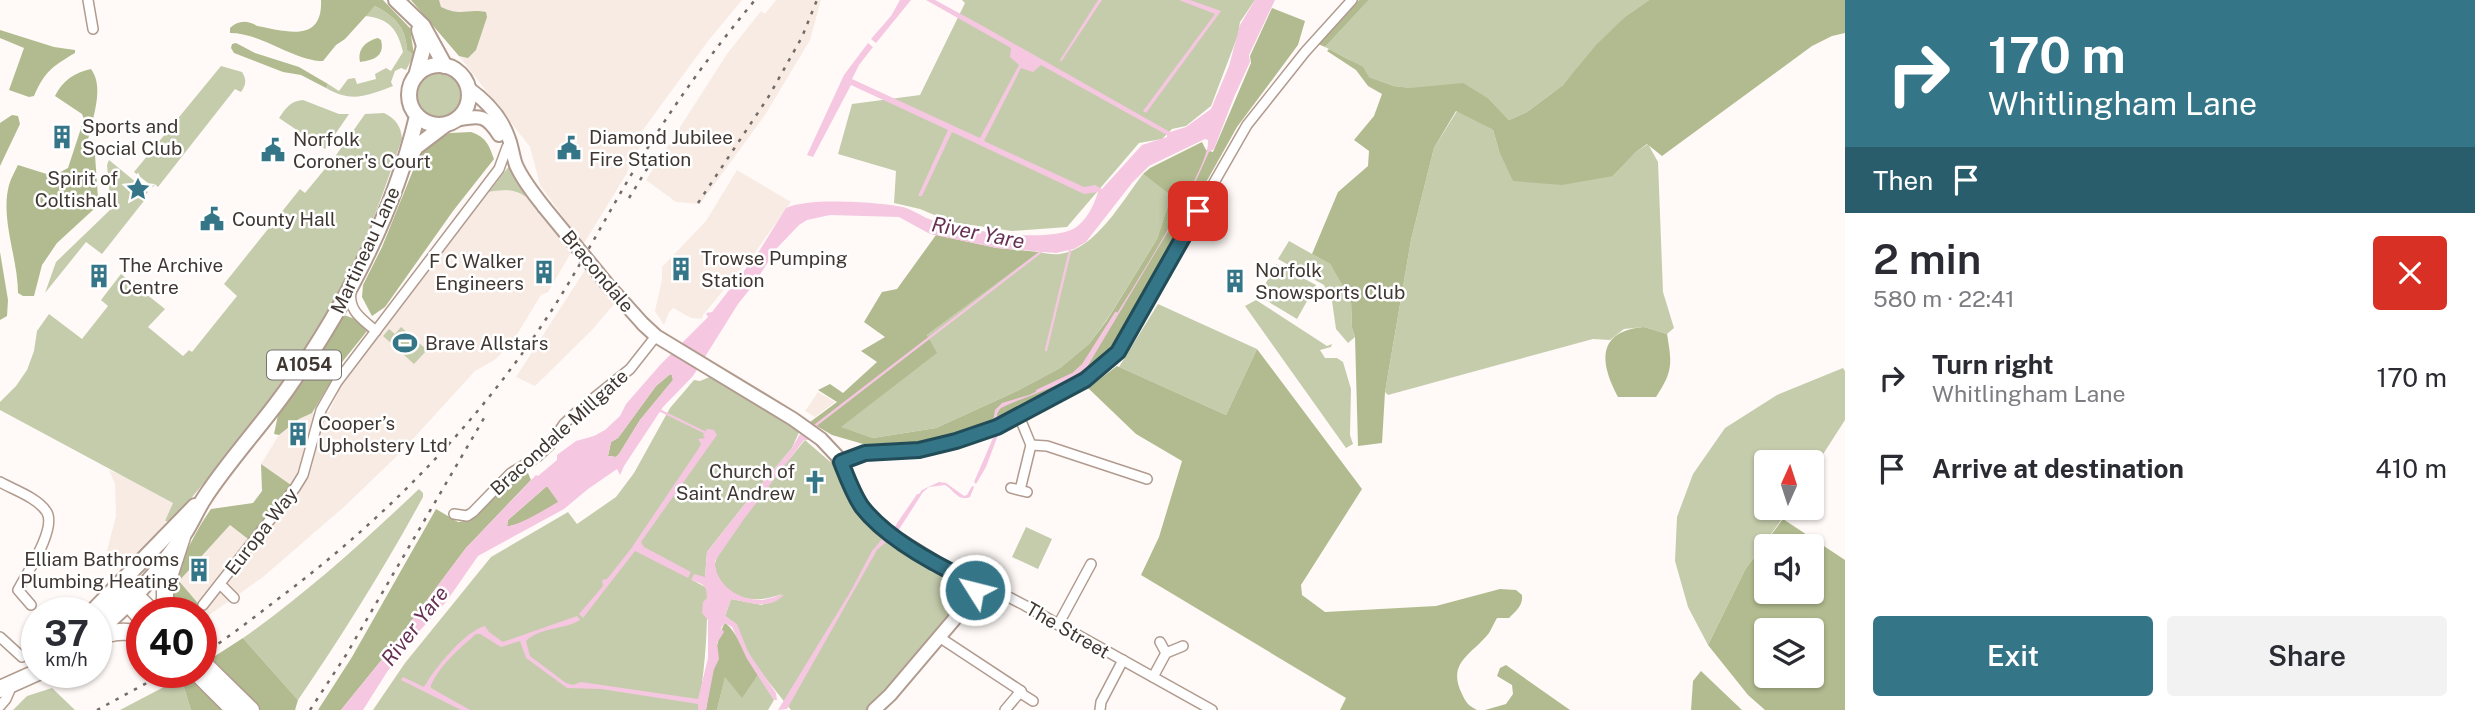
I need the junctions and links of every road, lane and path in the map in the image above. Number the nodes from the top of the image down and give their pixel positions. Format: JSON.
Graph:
{"nodes":[{"id":1,"x":88,"y":0,"type":"edge"},
{"id":2,"x":1352,"y":0,"type":"edge"},
{"id":3,"x":397,"y":1,"type":"edge"},
{"id":4,"x":93,"y":29,"type":"dead end"},
{"id":5,"x":445,"y":66,"type":"junction"},
{"id":6,"x":416,"y":76,"type":"junction"},
{"id":7,"x":468,"y":88,"type":"junction"},
{"id":8,"x":417,"y":116,"type":"junction"},
{"id":9,"x":451,"y":122,"type":"junction"},
{"id":10,"x":509,"y":150,"type":"junction"},
{"id":11,"x":402,"y":170,"type":"junction"},
{"id":12,"x":352,"y":286,"type":"junction"},
{"id":13,"x":376,"y":331,"type":"junction"},
{"id":14,"x":656,"y":336,"type":"junction"},
{"id":15,"x":709,"y":367,"type":"joint"},
{"id":16,"x":1019,"y":416,"type":"junction"},
{"id":17,"x":1031,"y":445,"type":"junction"},
{"id":18,"x":841,"y":462,"type":"junction"},
{"id":19,"x":1147,"y":479,"type":"dead end"},
{"id":20,"x":0,"y":482,"type":"edge"},
{"id":21,"x":1019,"y":490,"type":"dead end"},
{"id":22,"x":204,"y":499,"type":"junction"},
{"id":23,"x":454,"y":514,"type":"dead end"},
{"id":24,"x":182,"y":537,"type":"junction"},
{"id":25,"x":1091,"y":564,"type":"dead end"},
{"id":26,"x":220,"y":584,"type":"junction"},
{"id":27,"x":975,"y":590,"type":"junction"},
{"id":28,"x":128,"y":593,"type":"junction"},
{"id":29,"x":25,"y":597,"type":"edge"},
{"id":30,"x":130,"y":597,"type":"edge"},
{"id":31,"x":133,"y":597,"type":"edge"},
{"id":32,"x":165,"y":597,"type":"edge"},
{"id":33,"x":209,"y":597,"type":"edge"},
{"id":34,"x":234,"y":598,"type":"dead end"},
{"id":35,"x":112,"y":601,"type":"edge"},
{"id":36,"x":112,"y":607,"type":"edge"},
{"id":37,"x":112,"y":614,"type":"edge"},
{"id":38,"x":1058,"y":625,"type":"junction"},
{"id":39,"x":0,"y":637,"type":"edge"},
{"id":40,"x":939,"y":637,"type":"junction"},
{"id":41,"x":1160,"y":642,"type":"dead end"},
{"id":42,"x":1183,"y":646,"type":"dead end"},
{"id":43,"x":1166,"y":653,"type":"junction"},
{"id":44,"x":21,"y":654,"type":"edge"},
{"id":45,"x":1123,"y":660,"type":"junction"},
{"id":46,"x":21,"y":668,"type":"edge"},
{"id":47,"x":1153,"y":677,"type":"junction"},
{"id":48,"x":5,"y":684,"type":"edge"},
{"id":49,"x":217,"y":684,"type":"edge"},
{"id":50,"x":217,"y":684,"type":"edge"},
{"id":51,"x":1021,"y":691,"type":"junction"},
{"id":52,"x":0,"y":697,"type":"edge"},
{"id":53,"x":1032,"y":701,"type":"dead end"},
{"id":54,"x":0,"y":706,"type":"edge"},
{"id":55,"x":234,"y":710,"type":"edge"},
{"id":56,"x":251,"y":710,"type":"edge"},
{"id":57,"x":874,"y":710,"type":"edge"},
{"id":58,"x":1005,"y":710,"type":"edge"},
{"id":59,"x":1100,"y":710,"type":"edge"},
{"id":60,"x":1212,"y":710,"type":"edge"}],
"edges":[{"from":1,"to":4,"type":"street"},
{"from":2,"to":16,"type":"street"},
{"from":3,"to":5,"type":"main road"},
{"from":3,"to":6,"type":"main road"},
{"from":5,"to":6,"type":"main road"},
{"from":5,"to":7,"type":"main road"},
{"from":6,"to":8,"type":"main road"},
{"from":7,"to":9,"type":"main road"},
{"from":7,"to":10,"type":"street","name":"Bracondale"},
{"from":8,"to":9,"type":"main road"},
{"from":8,"to":11,"type":"main road","name":"Martineau Lane","number":"A1054"},
{"from":9,"to":10,"type":"street","name":"Bracondale"},
{"from":9,"to":11,"type":"main road","name":"Martineau Lane","number":"A1054"},
{"from":10,"to":13,"type":"street","name":"Europa Way"},
{"from":10,"to":14,"type":"street","name":"Bracondale","bridge":true},
{"from":11,"to":12,"type":"main road","name":"Martineau Lane","number":"A1054"},
{"from":12,"to":13,"type":"street"},
{"from":12,"to":22,"type":"main road","name":"Martineau Lane","number":"A1054"},
{"from":13,"to":26,"type":"street","name":"Europa Way"},
{"from":14,"to":15,"type":"street","name":"Bracondale"},
{"from":14,"to":23,"type":"street","name":"Bracondale Millgate"},
{"from":15,"to":18,"type":"street","name":"The Street"},
{"from":16,"to":17,"type":"street"},
{"from":16,"to":18,"type":"street"},
{"from":17,"to":19,"type":"street"},
{"from":17,"to":21,"type":"street"},
{"from":18,"to":27,"type":"street","name":"The Street"},
{"from":20,"to":29,"type":"street"},
{"from":22,"to":24,"type":"main road","name":"Martineau Lane","number":"A1054"},
{"from":22,"to":28,"type":"main road","name":"Martineau Lane","number":"A1054"},
{"from":24,"to":28,"type":"main road","name":"Martineau Lane","number":"A1054"},
{"from":24,"to":32,"type":"highway"},
{"from":25,"to":38,"type":"street"},
{"from":26,"to":33,"type":"street","name":"Europa Way"},
{"from":26,"to":34,"type":"street","name":"Europa Way"},
{"from":27,"to":38,"type":"street","name":"The Street"},
{"from":27,"to":40,"type":"street"},
{"from":28,"to":30,"type":"highway"},
{"from":28,"to":31,"type":"highway"},
{"from":28,"to":35,"type":"main road","name":"Martineau Lane","number":"A1054"},
{"from":28,"to":36,"type":"highway","name":"Martineau Lane"},
{"from":28,"to":37,"type":"main road","name":"Martineau Lane"},
{"from":38,"to":45,"type":"street","name":"The Street"},
{"from":39,"to":44,"type":"street"},
{"from":40,"to":51,"type":"street"},
{"from":40,"to":57,"type":"street"},
{"from":41,"to":43,"type":"street"},
{"from":42,"to":43,"type":"street"},
{"from":43,"to":47,"type":"street"},
{"from":45,"to":47,"type":"street","name":"The Street"},
{"from":45,"to":59,"type":"street"},
{"from":46,"to":48,"type":"highway"},
{"from":47,"to":60,"type":"street","name":"The Street"},
{"from":48,"to":54,"type":"street"},
{"from":49,"to":55,"type":"highway"},
{"from":50,"to":56,"type":"highway"},
{"from":51,"to":53,"type":"street"},
{"from":51,"to":58,"type":"street"},
{"from":52,"to":54,"type":"street"}]}
